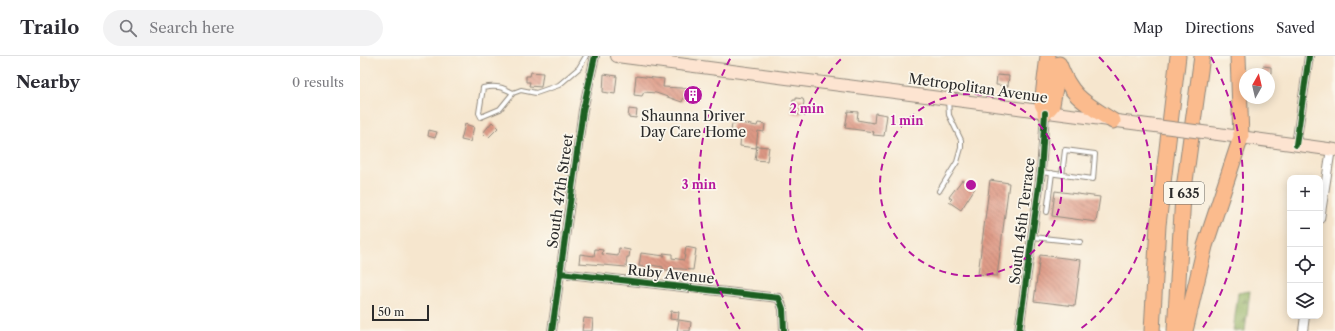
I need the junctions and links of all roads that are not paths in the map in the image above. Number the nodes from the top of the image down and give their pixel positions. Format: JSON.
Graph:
{"nodes":[{"id":1,"x":586,"y":56,"type":"edge"},
{"id":2,"x":595,"y":56,"type":"edge"},
{"id":3,"x":617,"y":56,"type":"edge"},
{"id":4,"x":1178,"y":56,"type":"edge"},
{"id":5,"x":1202,"y":56,"type":"edge"},
{"id":6,"x":1238,"y":56,"type":"edge"},
{"id":7,"x":1309,"y":56,"type":"edge"},
{"id":8,"x":1056,"y":59,"type":"edge"},
{"id":9,"x":513,"y":93,"type":"junction"},
{"id":10,"x":948,"y":99,"type":"junction"},
{"id":11,"x":1045,"y":113,"type":"junction"},
{"id":12,"x":1113,"y":121,"type":"junction"},
{"id":13,"x":1241,"y":137,"type":"junction"},
{"id":14,"x":1296,"y":145,"type":"junction"},
{"id":15,"x":1333,"y":150,"type":"edge"},
{"id":16,"x":1041,"y":172,"type":"junction"},
{"id":17,"x":1052,"y":173,"type":"junction"},
{"id":18,"x":1062,"y":175,"type":"junction"},
{"id":19,"x":939,"y":191,"type":"dead end"},
{"id":20,"x":1322,"y":211,"type":"edge"},
{"id":21,"x":1047,"y":212,"type":"dead end"},
{"id":22,"x":1033,"y":236,"type":"junction"},
{"id":23,"x":1080,"y":242,"type":"dead end"},
{"id":24,"x":560,"y":273,"type":"junction"},
{"id":25,"x":1305,"y":319,"type":"edge"},
{"id":26,"x":552,"y":331,"type":"edge"},
{"id":27,"x":784,"y":331,"type":"edge"},
{"id":28,"x":1019,"y":331,"type":"edge"},
{"id":29,"x":1152,"y":331,"type":"edge"},
{"id":30,"x":1175,"y":331,"type":"edge"},
{"id":31,"x":1185,"y":331,"type":"edge"},
{"id":32,"x":1303,"y":331,"type":"edge"}],
"edges":[{"from":1,"to":9,"type":"lane"},
{"from":2,"to":24,"type":"street","name":"South 47th Street"},
{"from":3,"to":10,"type":"main road","name":"Metropolitan Avenue"},
{"from":4,"to":29,"type":"highway","number":"I 635"},
{"from":5,"to":30,"type":"highway","number":"I 635"},
{"from":6,"to":13,"type":"highway"},
{"from":7,"to":14,"type":"street"},
{"from":8,"to":11,"type":"highway"},
{"from":8,"to":12,"type":"highway"},
{"from":9,"to":9,"type":"lane"},
{"from":10,"to":11,"type":"main road","name":"Metropolitan Avenue"},
{"from":10,"to":19,"type":"lane"},
{"from":11,"to":12,"type":"main road","name":"Metropolitan Avenue"},
{"from":11,"to":16,"type":"street","name":"South 45th Terrace"},
{"from":12,"to":13,"type":"main road","name":"Metropolitan Avenue","bridge":true},
{"from":13,"to":14,"type":"main road","name":"Metropolitan Avenue"},
{"from":13,"to":31,"type":"highway"},
{"from":14,"to":15,"type":"main road","name":"Metropolitan Avenue"},
{"from":15,"to":20,"type":"street"},
{"from":16,"to":17,"type":"lane"},
{"from":16,"to":22,"type":"street","name":"South 45th Terrace"},
{"from":17,"to":18,"type":"lane"},
{"from":17,"to":21,"type":"lane"},
{"from":18,"to":18,"type":"lane"},
{"from":22,"to":23,"type":"lane"},
{"from":22,"to":28,"type":"street","name":"South 45th Terrace"},
{"from":24,"to":26,"type":"street","name":"South 47th Street"},
{"from":24,"to":27,"type":"street","name":"Ruby Avenue"},
{"from":25,"to":32,"type":"street"}]}
